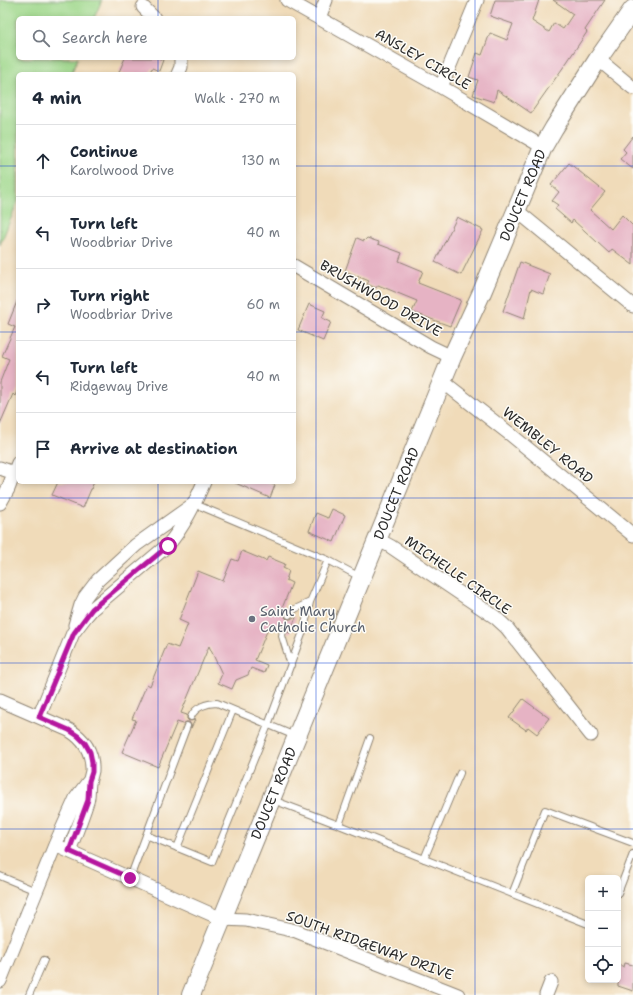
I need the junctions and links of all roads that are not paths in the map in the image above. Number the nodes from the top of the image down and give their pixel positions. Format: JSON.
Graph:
{"nodes":[{"id":1,"x":287,"y":0,"type":"edge"},
{"id":2,"x":326,"y":0,"type":"edge"},
{"id":3,"x":477,"y":0,"type":"edge"},
{"id":4,"x":143,"y":7,"type":"dead end"},
{"id":5,"x":633,"y":9,"type":"edge"},
{"id":6,"x":152,"y":16,"type":"edge"},
{"id":7,"x":319,"y":18,"type":"junction"},
{"id":8,"x":598,"y":59,"type":"junction"},
{"id":9,"x":181,"y":60,"type":"edge"},
{"id":10,"x":179,"y":72,"type":"edge"},
{"id":11,"x":441,"y":87,"type":"junction"},
{"id":12,"x":633,"y":88,"type":"edge"},
{"id":13,"x":543,"y":147,"type":"junction"},
{"id":14,"x":516,"y":210,"type":"junction"},
{"id":15,"x":296,"y":267,"type":"edge"},
{"id":16,"x":633,"y":306,"type":"edge"},
{"id":17,"x":452,"y":357,"type":"junction"},
{"id":18,"x":442,"y":380,"type":"junction"},
{"id":19,"x":0,"y":468,"type":"edge"},
{"id":20,"x":16,"y":468,"type":"edge"},
{"id":21,"x":203,"y":484,"type":"edge"},
{"id":22,"x":0,"y":503,"type":"edge"},
{"id":23,"x":195,"y":504,"type":"junction"},
{"id":24,"x":633,"y":535,"type":"edge"},
{"id":25,"x":377,"y":539,"type":"junction"},
{"id":26,"x":328,"y":560,"type":"junction"},
{"id":27,"x":362,"y":577,"type":"junction"},
{"id":28,"x":310,"y":602,"type":"junction"},
{"id":29,"x":289,"y":615,"type":"dead end"},
{"id":30,"x":283,"y":630,"type":"dead end"},
{"id":31,"x":74,"y":633,"type":"junction"},
{"id":32,"x":290,"y":665,"type":"junction"},
{"id":33,"x":0,"y":700,"type":"edge"},
{"id":34,"x":233,"y":710,"type":"junction"},
{"id":35,"x":39,"y":717,"type":"junction"},
{"id":36,"x":191,"y":717,"type":"dead end"},
{"id":37,"x":268,"y":725,"type":"junction"},
{"id":38,"x":187,"y":726,"type":"dead end"},
{"id":39,"x":591,"y":735,"type":"dead end"},
{"id":40,"x":297,"y":737,"type":"junction"},
{"id":41,"x":370,"y":738,"type":"dead end"},
{"id":42,"x":460,"y":772,"type":"dead end"},
{"id":43,"x":89,"y":781,"type":"junction"},
{"id":44,"x":271,"y":800,"type":"junction"},
{"id":45,"x":340,"y":824,"type":"junction"},
{"id":46,"x":146,"y":836,"type":"junction"},
{"id":47,"x":633,"y":843,"type":"edge"},
{"id":48,"x":55,"y":845,"type":"junction"},
{"id":49,"x":177,"y":848,"type":"junction"},
{"id":50,"x":69,"y":851,"type":"junction"},
{"id":51,"x":633,"y":854,"type":"edge"},
{"id":52,"x":424,"y":859,"type":"junction"},
{"id":53,"x":0,"y":876,"type":"edge"},
{"id":54,"x":130,"y":878,"type":"junction"},
{"id":55,"x":621,"y":885,"type":"edge"},
{"id":56,"x":36,"y":891,"type":"junction"},
{"id":57,"x":512,"y":894,"type":"junction"},
{"id":58,"x":222,"y":920,"type":"junction"},
{"id":59,"x":585,"y":923,"type":"edge"},
{"id":60,"x":44,"y":960,"type":"dead end"},
{"id":61,"x":0,"y":981,"type":"edge"},
{"id":62,"x":551,"y":982,"type":"dead end"},
{"id":63,"x":28,"y":995,"type":"edge"},
{"id":64,"x":191,"y":995,"type":"edge"},
{"id":65,"x":458,"y":995,"type":"edge"},
{"id":66,"x":546,"y":995,"type":"edge"}],
"edges":[{"from":1,"to":7,"type":"street","name":"ANSLEY CIRCLE"},
{"from":2,"to":7,"type":"street"},
{"from":3,"to":11,"type":"street"},
{"from":4,"to":6,"type":"street"},
{"from":5,"to":8,"type":"street","name":"DOUCET ROAD"},
{"from":7,"to":11,"type":"street","name":"ANSLEY CIRCLE"},
{"from":8,"to":12,"type":"street"},
{"from":8,"to":13,"type":"street","name":"DOUCET ROAD"},
{"from":9,"to":10,"type":"street"},
{"from":11,"to":13,"type":"street","name":"ANSLEY CIRCLE"},
{"from":13,"to":14,"type":"street","name":"DOUCET ROAD"},
{"from":14,"to":16,"type":"street"},
{"from":14,"to":17,"type":"street","name":"DOUCET ROAD"},
{"from":15,"to":17,"type":"street","name":"BRUSHWOOD DRIVE"},
{"from":17,"to":18,"type":"street","name":"DOUCET ROAD"},
{"from":18,"to":24,"type":"street","name":"WEMBLEY ROAD"},
{"from":18,"to":25,"type":"street","name":"DOUCET ROAD"},
{"from":19,"to":20,"type":"street"},
{"from":20,"to":22,"type":"street"},
{"from":21,"to":23,"type":"street"},
{"from":23,"to":26,"type":"lane"},
{"from":23,"to":31,"type":"street"},
{"from":23,"to":31,"type":"street"},
{"from":25,"to":27,"type":"street","name":"DOUCET ROAD"},
{"from":25,"to":39,"type":"street","name":"MICHELLE CIRCLE"},
{"from":26,"to":27,"type":"lane"},
{"from":26,"to":28,"type":"lane"},
{"from":27,"to":40,"type":"street","name":"DOUCET ROAD"},
{"from":28,"to":29,"type":"lane"},
{"from":28,"to":32,"type":"lane"},
{"from":30,"to":32,"type":"lane"},
{"from":31,"to":35,"type":"street"},
{"from":32,"to":37,"type":"lane"},
{"from":33,"to":35,"type":"street"},
{"from":34,"to":36,"type":"lane"},
{"from":34,"to":37,"type":"lane"},
{"from":34,"to":49,"type":"lane"},
{"from":35,"to":43,"type":"street"},
{"from":37,"to":40,"type":"lane"},
{"from":37,"to":49,"type":"lane"},
{"from":38,"to":46,"type":"lane"},
{"from":40,"to":44,"type":"street","name":"DOUCET ROAD"},
{"from":41,"to":45,"type":"lane"},
{"from":42,"to":52,"type":"lane"},
{"from":43,"to":48,"type":"street"},
{"from":43,"to":50,"type":"street"},
{"from":44,"to":45,"type":"lane"},
{"from":44,"to":58,"type":"street","name":"DOUCET ROAD"},
{"from":45,"to":52,"type":"lane"},
{"from":46,"to":49,"type":"lane"},
{"from":46,"to":54,"type":"lane"},
{"from":47,"to":57,"type":"lane"},
{"from":48,"to":50,"type":"street"},
{"from":48,"to":56,"type":"street"},
{"from":50,"to":54,"type":"street"},
{"from":51,"to":55,"type":"lane"},
{"from":52,"to":57,"type":"lane"},
{"from":53,"to":56,"type":"lane"},
{"from":54,"to":58,"type":"street"},
{"from":56,"to":61,"type":"street"},
{"from":57,"to":59,"type":"lane"},
{"from":58,"to":64,"type":"street","name":"DOUCET ROAD"},
{"from":58,"to":65,"type":"street","name":"SOUTH RIDGEWAY DRIVE"},
{"from":60,"to":63,"type":"lane"},
{"from":62,"to":66,"type":"street"}]}
